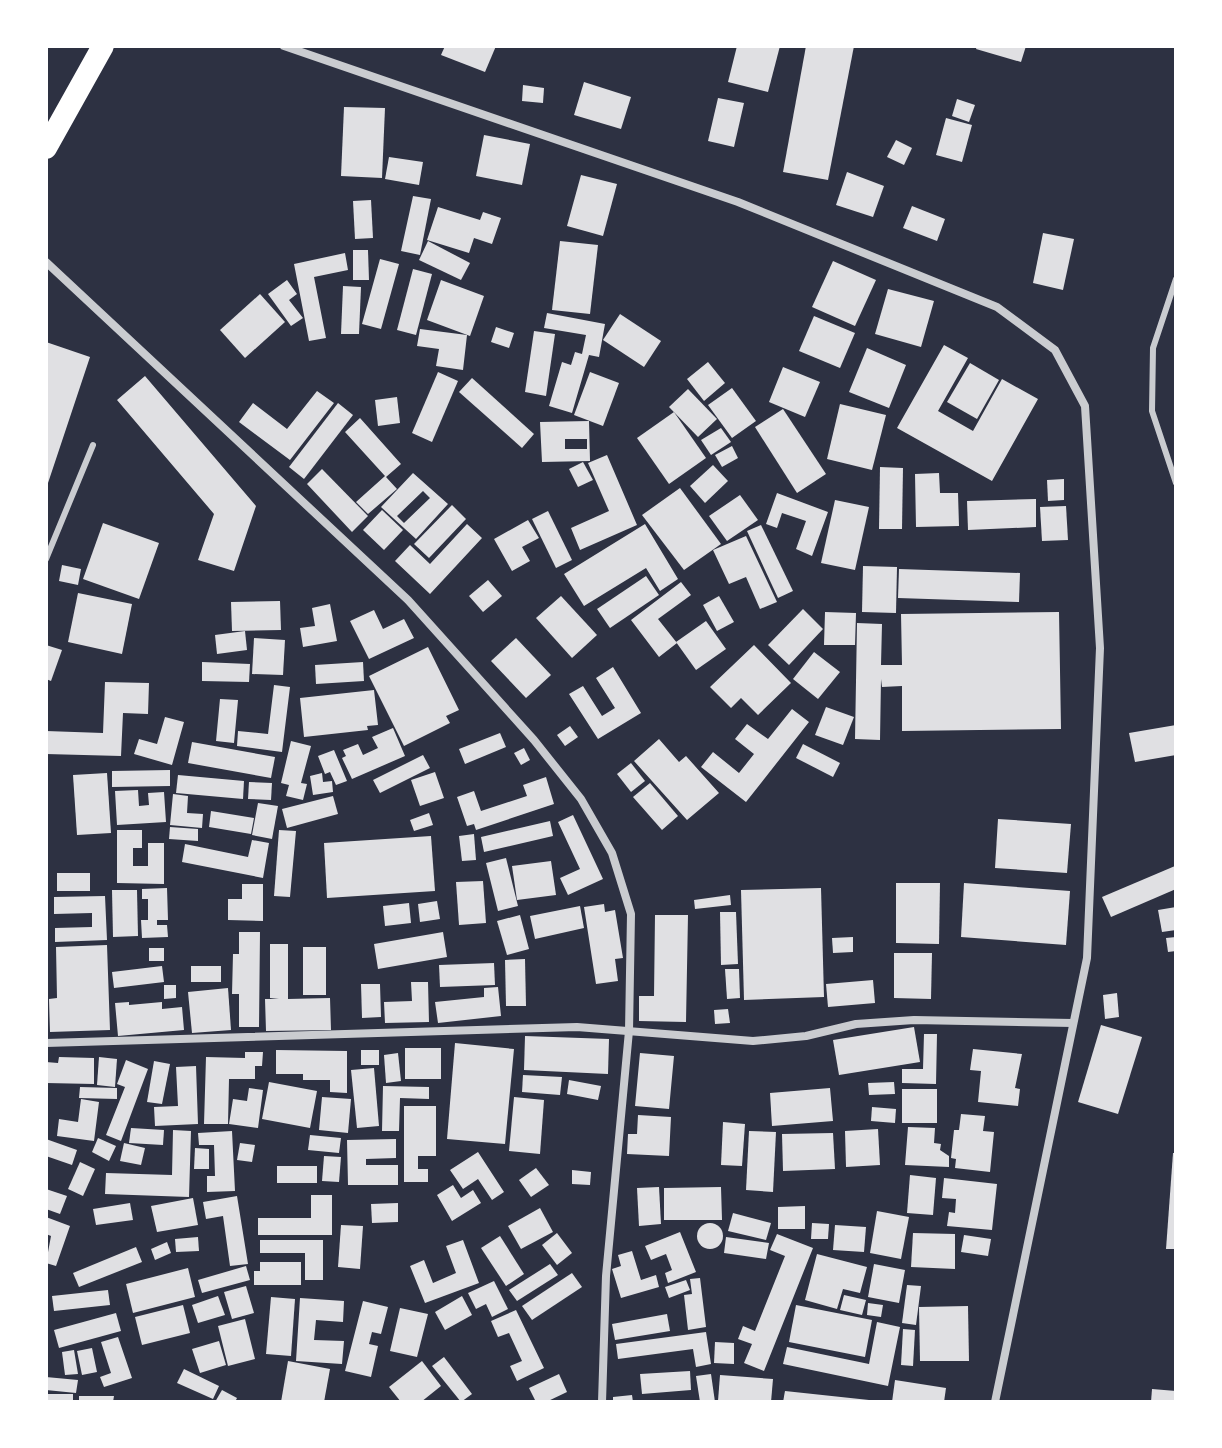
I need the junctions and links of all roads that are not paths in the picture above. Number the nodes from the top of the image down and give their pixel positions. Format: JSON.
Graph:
{"nodes":[{"id":1,"x":103,"y":46,"type":"edge"},
{"id":2,"x":284,"y":46,"type":"edge"},
{"id":3,"x":46,"y":148,"type":"edge"},
{"id":4,"x":46,"y":262,"type":"edge"},
{"id":5,"x":1176,"y":279,"type":"edge"},
{"id":6,"x":93,"y":445,"type":"dead end"},
{"id":7,"x":1176,"y":483,"type":"edge"},
{"id":8,"x":46,"y":559,"type":"edge"},
{"id":9,"x":1073,"y":1023,"type":"junction"},
{"id":10,"x":629,"y":1031,"type":"junction"},
{"id":11,"x":46,"y":1043,"type":"edge"},
{"id":12,"x":602,"y":1402,"type":"edge"},
{"id":13,"x":995,"y":1402,"type":"edge"}],
"edges":[{"from":1,"to":3,"type":"highway"},
{"from":2,"to":9,"type":"street"},
{"from":4,"to":10,"type":"street"},
{"from":5,"to":7,"type":"lane"},
{"from":6,"to":8,"type":"lane"},
{"from":9,"to":10,"type":"street"},
{"from":9,"to":13,"type":"street"},
{"from":10,"to":11,"type":"street"},
{"from":10,"to":12,"type":"street"}]}
